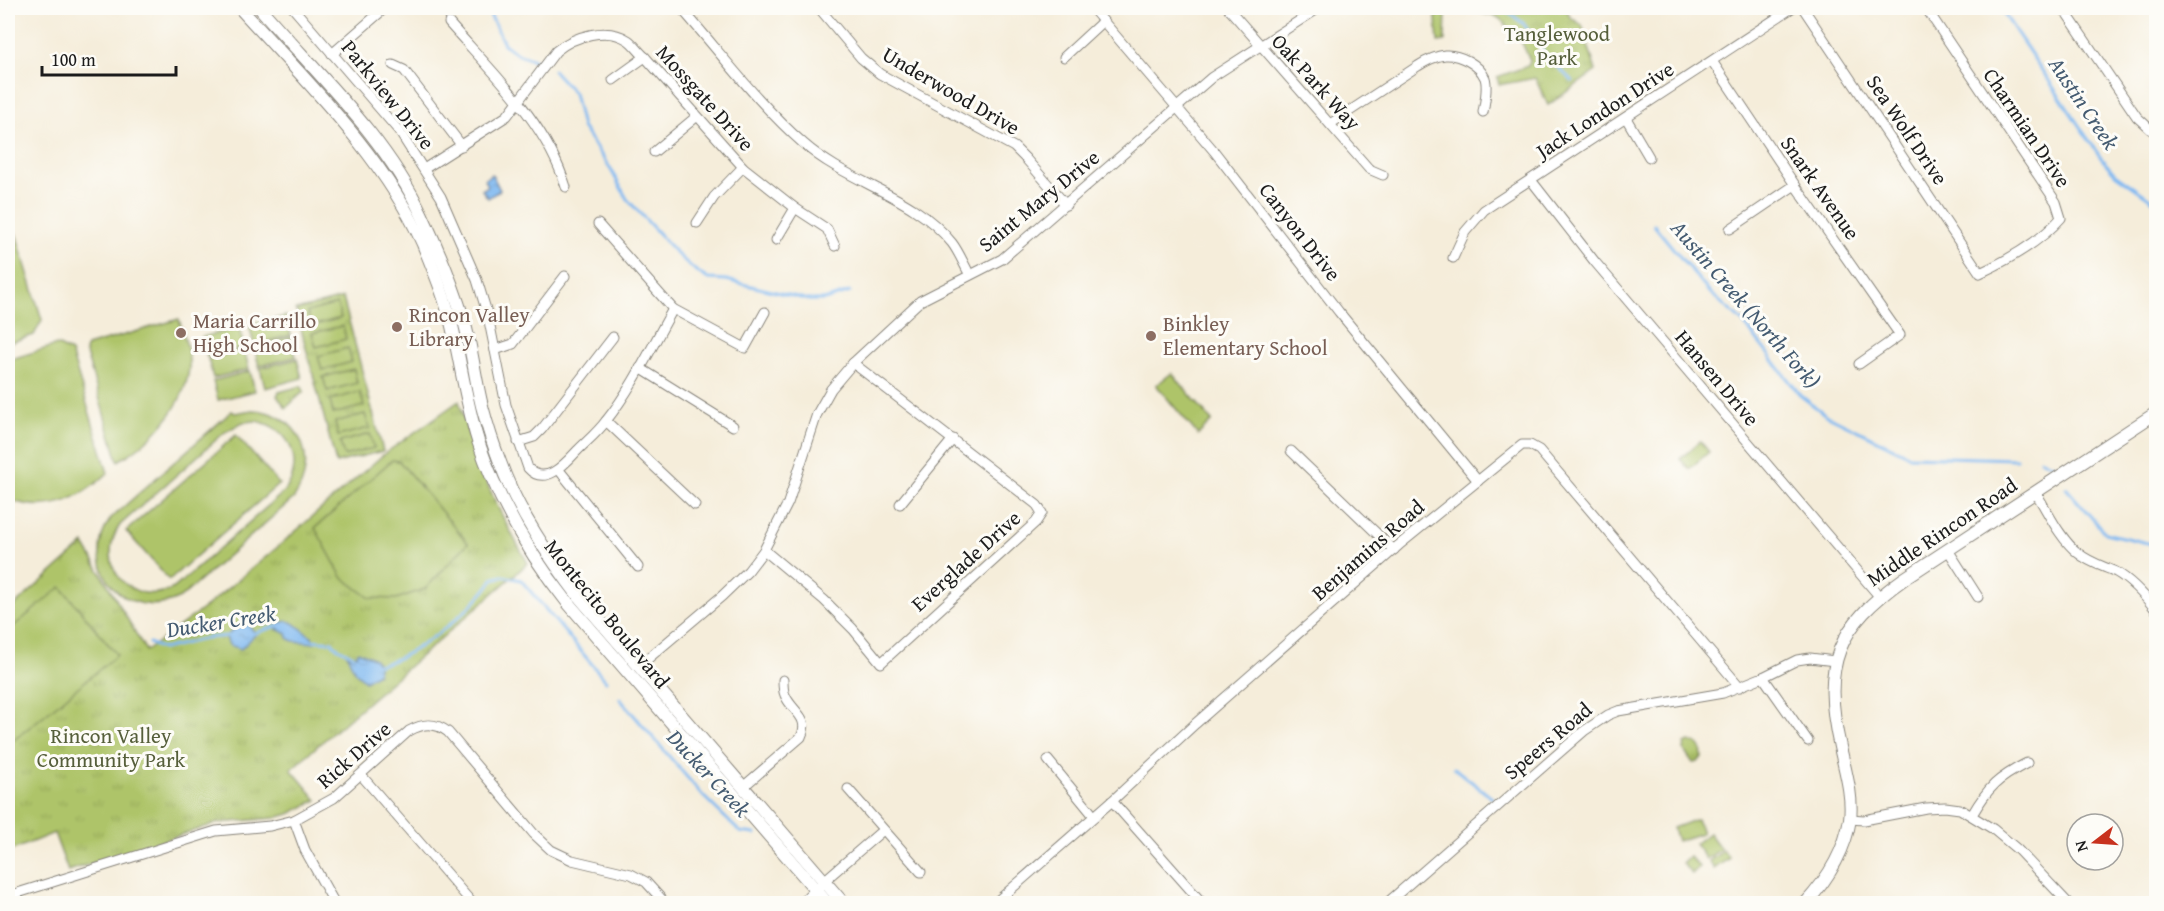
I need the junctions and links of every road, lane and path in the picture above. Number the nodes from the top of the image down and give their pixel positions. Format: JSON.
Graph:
{"nodes":[{"id":1,"x":240,"y":8,"type":"edge"},
{"id":2,"x":260,"y":8,"type":"edge"},
{"id":3,"x":293,"y":8,"type":"edge"},
{"id":4,"x":385,"y":8,"type":"edge"},
{"id":5,"x":683,"y":8,"type":"edge"},
{"id":6,"x":819,"y":8,"type":"edge"},
{"id":7,"x":1092,"y":8,"type":"edge"},
{"id":8,"x":1228,"y":8,"type":"edge"},
{"id":9,"x":1319,"y":8,"type":"edge"},
{"id":10,"x":1792,"y":8,"type":"edge"},
{"id":11,"x":1803,"y":8,"type":"edge"},
{"id":12,"x":1926,"y":8,"type":"edge"},
{"id":13,"x":2064,"y":8,"type":"edge"},
{"id":14,"x":1103,"y":21,"type":"junction"},
{"id":15,"x":449,"y":23,"type":"dead end"},
{"id":16,"x":1260,"y":47,"type":"junction"},
{"id":17,"x":332,"y":54,"type":"junction"},
{"id":18,"x":645,"y":57,"type":"junction"},
{"id":19,"x":1064,"y":57,"type":"dead end"},
{"id":20,"x":1712,"y":61,"type":"junction"},
{"id":21,"x":393,"y":65,"type":"dead end"},
{"id":22,"x":613,"y":80,"type":"dead end"},
{"id":23,"x":519,"y":102,"type":"junction"},
{"id":24,"x":1177,"y":108,"type":"junction"},
{"id":25,"x":1483,"y":112,"type":"dead end"},
{"id":26,"x":696,"y":117,"type":"junction"},
{"id":27,"x":1626,"y":118,"type":"junction"},
{"id":28,"x":1330,"y":124,"type":"junction"},
{"id":29,"x":2157,"y":132,"type":"edge"},
{"id":30,"x":462,"y":146,"type":"junction"},
{"id":31,"x":654,"y":152,"type":"dead end"},
{"id":32,"x":1650,"y":158,"type":"dead end"},
{"id":33,"x":743,"y":167,"type":"junction"},
{"id":34,"x":424,"y":169,"type":"junction"},
{"id":35,"x":1383,"y":176,"type":"dead end"},
{"id":36,"x":1531,"y":180,"type":"junction"},
{"id":37,"x":1795,"y":185,"type":"junction"},
{"id":38,"x":566,"y":187,"type":"dead end"},
{"id":39,"x":1066,"y":205,"type":"junction"},
{"id":40,"x":795,"y":208,"type":"junction"},
{"id":41,"x":698,"y":223,"type":"dead end"},
{"id":42,"x":598,"y":224,"type":"dead end"},
{"id":43,"x":1730,"y":229,"type":"dead end"},
{"id":44,"x":777,"y":240,"type":"dead end"},
{"id":45,"x":836,"y":246,"type":"dead end"},
{"id":46,"x":1453,"y":258,"type":"dead end"},
{"id":47,"x":1980,"y":273,"type":"joint"},
{"id":48,"x":970,"y":275,"type":"junction"},
{"id":49,"x":565,"y":276,"type":"dead end"},
{"id":50,"x":673,"y":309,"type":"junction"},
{"id":51,"x":765,"y":312,"type":"dead end"},
{"id":52,"x":613,"y":338,"type":"dead end"},
{"id":53,"x":495,"y":350,"type":"junction"},
{"id":54,"x":853,"y":363,"type":"junction"},
{"id":55,"x":1859,"y":364,"type":"dead end"},
{"id":56,"x":640,"y":368,"type":"junction"},
{"id":57,"x":2157,"y":413,"type":"edge"},
{"id":58,"x":606,"y":421,"type":"junction"},
{"id":59,"x":732,"y":426,"type":"dead end"},
{"id":60,"x":953,"y":439,"type":"junction"},
{"id":61,"x":518,"y":442,"type":"junction"},
{"id":62,"x":1291,"y":451,"type":"dead end"},
{"id":63,"x":559,"y":470,"type":"junction"},
{"id":64,"x":1478,"y":481,"type":"junction"},
{"id":65,"x":2036,"y":493,"type":"junction"},
{"id":66,"x":900,"y":504,"type":"dead end"},
{"id":67,"x":695,"y":505,"type":"dead end"},
{"id":68,"x":764,"y":550,"type":"junction"},
{"id":69,"x":1394,"y":550,"type":"junction"},
{"id":70,"x":1948,"y":550,"type":"junction"},
{"id":71,"x":638,"y":567,"type":"dead end"},
{"id":72,"x":1879,"y":596,"type":"junction"},
{"id":73,"x":1978,"y":597,"type":"dead end"},
{"id":74,"x":2157,"y":610,"type":"edge"},
{"id":75,"x":1835,"y":661,"type":"junction"},
{"id":76,"x":638,"y":667,"type":"junction"},
{"id":77,"x":1764,"y":677,"type":"junction"},
{"id":78,"x":783,"y":680,"type":"dead end"},
{"id":79,"x":1740,"y":687,"type":"junction"},
{"id":80,"x":1808,"y":741,"type":"dead end"},
{"id":81,"x":1048,"y":760,"type":"dead end"},
{"id":82,"x":2027,"y":764,"type":"dead end"},
{"id":83,"x":361,"y":775,"type":"junction"},
{"id":84,"x":743,"y":787,"type":"junction"},
{"id":85,"x":848,"y":789,"type":"dead end"},
{"id":86,"x":1112,"y":801,"type":"junction"},
{"id":87,"x":1972,"y":815,"type":"junction"},
{"id":88,"x":1094,"y":816,"type":"junction"},
{"id":89,"x":1850,"y":819,"type":"junction"},
{"id":90,"x":294,"y":820,"type":"junction"},
{"id":91,"x":883,"y":830,"type":"junction"},
{"id":92,"x":921,"y":872,"type":"dead end"},
{"id":93,"x":820,"y":885,"type":"junction"},
{"id":94,"x":8,"y":896,"type":"edge"},
{"id":95,"x":335,"y":903,"type":"edge"},
{"id":96,"x":473,"y":903,"type":"edge"},
{"id":97,"x":666,"y":903,"type":"edge"},
{"id":98,"x":801,"y":903,"type":"edge"},
{"id":99,"x":828,"y":903,"type":"edge"},
{"id":100,"x":844,"y":903,"type":"edge"},
{"id":101,"x":994,"y":903,"type":"edge"},
{"id":102,"x":1203,"y":903,"type":"edge"},
{"id":103,"x":1386,"y":903,"type":"edge"},
{"id":104,"x":1805,"y":903,"type":"edge"},
{"id":105,"x":2069,"y":903,"type":"edge"}],
"edges":[{"from":1,"to":93,"type":"main road","name":"Montecito Boulevard"},
{"from":2,"to":76,"type":"main road","name":"Montecito Boulevard"},
{"from":3,"to":17,"type":"street","name":"Parkview Drive"},
{"from":4,"to":17,"type":"street"},
{"from":5,"to":48,"type":"street"},
{"from":6,"to":39,"type":"street","name":"Underwood Drive"},
{"from":7,"to":14,"type":"street","name":"Canyon Drive"},
{"from":8,"to":16,"type":"street","name":"Oak Park Way"},
{"from":9,"to":16,"type":"street","name":"Saint Mary Drive"},
{"from":10,"to":20,"type":"street","name":"Jack London Drive"},
{"from":11,"to":47,"type":"street","name":"Sea Wolf Drive"},
{"from":12,"to":47,"type":"street","name":"Charmian Drive"},
{"from":13,"to":29,"type":"street"},
{"from":14,"to":19,"type":"street"},
{"from":14,"to":24,"type":"street","name":"Canyon Drive"},
{"from":15,"to":23,"type":"street"},
{"from":16,"to":24,"type":"street","name":"Saint Mary Drive"},
{"from":16,"to":28,"type":"street","name":"Oak Park Way"},
{"from":17,"to":34,"type":"street","name":"Parkview Drive"},
{"from":18,"to":22,"type":"street"},
{"from":18,"to":23,"type":"street","name":"Mossgate Drive"},
{"from":18,"to":26,"type":"street","name":"Mossgate Drive"},
{"from":20,"to":27,"type":"street","name":"Jack London Drive"},
{"from":20,"to":37,"type":"street","name":"Snark Avenue"},
{"from":21,"to":30,"type":"street"},
{"from":23,"to":30,"type":"street","name":"Mossgate Drive"},
{"from":23,"to":38,"type":"street"},
{"from":24,"to":39,"type":"street","name":"Saint Mary Drive"},
{"from":24,"to":64,"type":"street","name":"Canyon Drive"},
{"from":25,"to":28,"type":"street"},
{"from":26,"to":31,"type":"street"},
{"from":26,"to":33,"type":"street","name":"Mossgate Drive"},
{"from":27,"to":32,"type":"street"},
{"from":27,"to":36,"type":"street","name":"Jack London Drive"},
{"from":28,"to":35,"type":"street","name":"Oak Park Way"},
{"from":30,"to":34,"type":"street","name":"Mossgate Drive"},
{"from":33,"to":40,"type":"street","name":"Mossgate Drive"},
{"from":33,"to":41,"type":"street"},
{"from":34,"to":53,"type":"street","name":"Parkview Drive"},
{"from":36,"to":46,"type":"street","name":"Jack London Drive"},
{"from":36,"to":72,"type":"street","name":"Hansen Drive"},
{"from":37,"to":43,"type":"street"},
{"from":37,"to":55,"type":"street","name":"Snark Avenue"},
{"from":39,"to":48,"type":"street","name":"Saint Mary Drive"},
{"from":40,"to":44,"type":"street"},
{"from":40,"to":45,"type":"street","name":"Mossgate Drive"},
{"from":42,"to":50,"type":"street"},
{"from":48,"to":54,"type":"street","name":"Saint Mary Drive"},
{"from":49,"to":53,"type":"street"},
{"from":50,"to":51,"type":"street"},
{"from":50,"to":56,"type":"street"},
{"from":52,"to":61,"type":"street"},
{"from":53,"to":61,"type":"street","name":"Parkview Drive"},
{"from":54,"to":60,"type":"street","name":"Everglade Drive"},
{"from":54,"to":68,"type":"street","name":"Saint Mary Drive"},
{"from":56,"to":58,"type":"street"},
{"from":56,"to":59,"type":"street"},
{"from":57,"to":65,"type":"main road","name":"Middle Rincon Road"},
{"from":58,"to":63,"type":"street"},
{"from":58,"to":67,"type":"street"},
{"from":60,"to":66,"type":"street"},
{"from":60,"to":68,"type":"street","name":"Everglade Drive"},
{"from":61,"to":63,"type":"street","name":"Parkview Drive"},
{"from":62,"to":69,"type":"street"},
{"from":63,"to":71,"type":"street"},
{"from":64,"to":69,"type":"street","name":"Benjamins Road"},
{"from":64,"to":79,"type":"street","name":"Benjamins Road"},
{"from":65,"to":70,"type":"main road","name":"Middle Rincon Road"},
{"from":65,"to":74,"type":"street"},
{"from":68,"to":76,"type":"street","name":"Saint Mary Drive"},
{"from":69,"to":86,"type":"street","name":"Benjamins Road"},
{"from":70,"to":72,"type":"main road","name":"Middle Rincon Road"},
{"from":70,"to":73,"type":"street"},
{"from":72,"to":75,"type":"main road","name":"Middle Rincon Road"},
{"from":75,"to":77,"type":"street","name":"Speers Road"},
{"from":75,"to":89,"type":"main road","name":"Middle Rincon Road"},
{"from":76,"to":84,"type":"main road","name":"Montecito Boulevard"},
{"from":77,"to":79,"type":"street","name":"Speers Road"},
{"from":77,"to":80,"type":"street"},
{"from":78,"to":84,"type":"street"},
{"from":79,"to":103,"type":"street","name":"Speers Road"},
{"from":81,"to":88,"type":"street"},
{"from":82,"to":87,"type":"street"},
{"from":83,"to":90,"type":"street","name":"Rick Drive"},
{"from":83,"to":96,"type":"street"},
{"from":83,"to":97,"type":"street","name":"Rick Drive"},
{"from":84,"to":93,"type":"main road","name":"Montecito Boulevard"},
{"from":85,"to":91,"type":"street"},
{"from":86,"to":88,"type":"street","name":"Benjamins Road"},
{"from":86,"to":102,"type":"street"},
{"from":87,"to":89,"type":"street"},
{"from":87,"to":105,"type":"street"},
{"from":88,"to":101,"type":"street","name":"Benjamins Road"},
{"from":89,"to":104,"type":"main road","name":"Middle Rincon Road"},
{"from":90,"to":94,"type":"street","name":"Rick Drive"},
{"from":90,"to":95,"type":"street"},
{"from":91,"to":92,"type":"street"},
{"from":91,"to":93,"type":"street"},
{"from":93,"to":98,"type":"street"},
{"from":93,"to":99,"type":"main road","name":"Montecito Boulevard"},
{"from":93,"to":100,"type":"main road","name":"Montecito Boulevard"}]}
